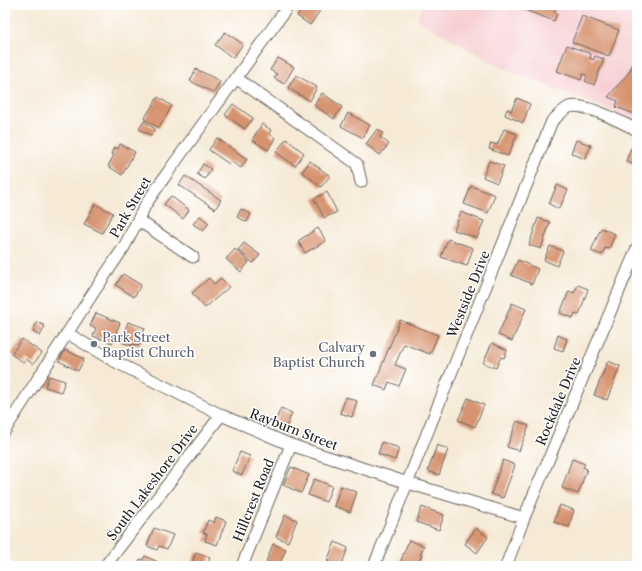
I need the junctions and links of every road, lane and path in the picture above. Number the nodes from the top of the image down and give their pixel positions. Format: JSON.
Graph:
{"nodes":[{"id":1,"x":289,"y":5,"type":"edge"},
{"id":2,"x":236,"y":78,"type":"junction"},
{"id":3,"x":637,"y":130,"type":"edge"},
{"id":4,"x":361,"y":182,"type":"dead end"},
{"id":5,"x":138,"y":220,"type":"junction"},
{"id":6,"x":637,"y":248,"type":"edge"},
{"id":7,"x":193,"y":257,"type":"dead end"},
{"id":8,"x":67,"y":332,"type":"junction"},
{"id":9,"x":221,"y":415,"type":"junction"},
{"id":10,"x":5,"y":430,"type":"edge"},
{"id":11,"x":291,"y":445,"type":"junction"},
{"id":12,"x":408,"y":483,"type":"junction"},
{"id":13,"x":524,"y":518,"type":"junction"},
{"id":14,"x":105,"y":566,"type":"edge"},
{"id":15,"x":242,"y":566,"type":"edge"},
{"id":16,"x":374,"y":566,"type":"edge"},
{"id":17,"x":506,"y":566,"type":"edge"}],
"edges":[{"from":1,"to":2,"type":"street","name":"Park Street"},
{"from":2,"to":4,"type":"street"},
{"from":2,"to":5,"type":"street","name":"Park Street"},
{"from":3,"to":12,"type":"street","name":"Westside Drive"},
{"from":5,"to":7,"type":"street"},
{"from":5,"to":8,"type":"street","name":"Park Street"},
{"from":6,"to":13,"type":"street","name":"Rockdale Drive"},
{"from":8,"to":9,"type":"street","name":"Rayburn Street"},
{"from":8,"to":10,"type":"street","name":"Park Street"},
{"from":9,"to":11,"type":"street","name":"Rayburn Street"},
{"from":9,"to":14,"type":"street","name":"South Lakeshore Drive"},
{"from":11,"to":12,"type":"street","name":"Rayburn Street"},
{"from":11,"to":15,"type":"street","name":"Hillcrest Road"},
{"from":12,"to":13,"type":"street","name":"Rayburn Street"},
{"from":12,"to":16,"type":"street","name":"Westside Drive"},
{"from":13,"to":17,"type":"street","name":"Rockdale Drive"}]}
